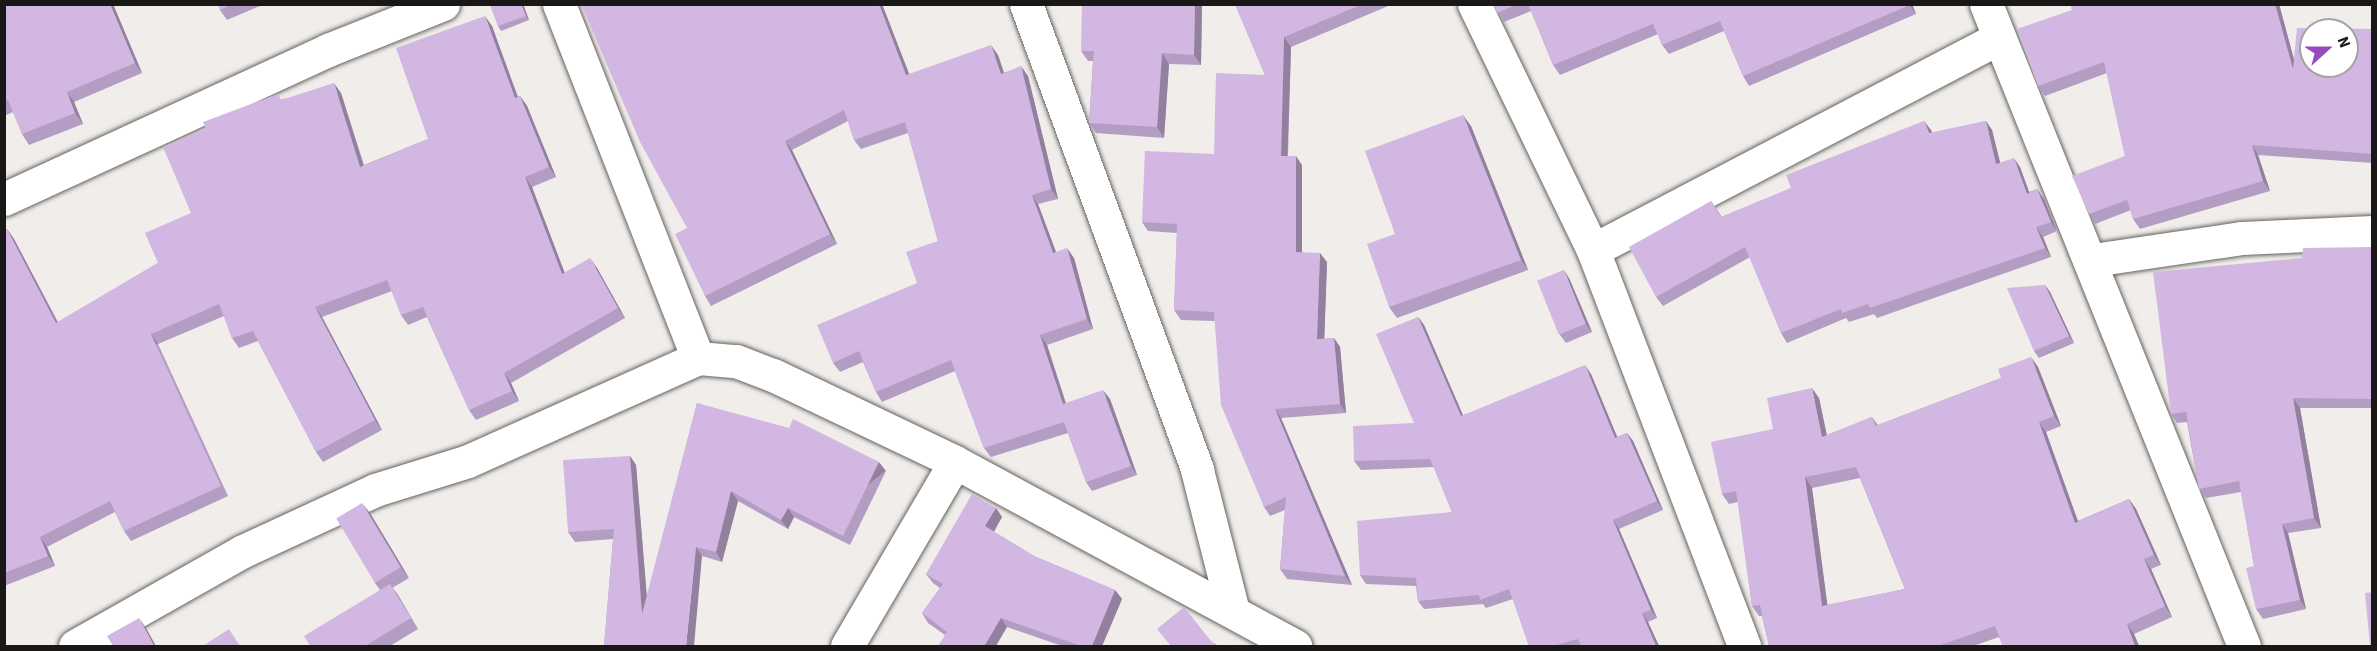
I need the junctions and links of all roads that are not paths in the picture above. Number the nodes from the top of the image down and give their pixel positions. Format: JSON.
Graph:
{"nodes":[{"id":1,"x":443,"y":4,"type":"edge"},
{"id":2,"x":559,"y":4,"type":"edge"},
{"id":3,"x":1026,"y":4,"type":"edge"},
{"id":4,"x":1474,"y":4,"type":"edge"},
{"id":5,"x":1986,"y":4,"type":"edge"},
{"id":6,"x":1996,"y":39,"type":"junction"},
{"id":7,"x":4,"y":199,"type":"edge"},
{"id":8,"x":2373,"y":232,"type":"edge"},
{"id":9,"x":1593,"y":250,"type":"junction"},
{"id":10,"x":2093,"y":260,"type":"junction"},
{"id":11,"x":698,"y":358,"type":"junction"},
{"id":12,"x":955,"y":462,"type":"junction"},
{"id":13,"x":1232,"y":607,"type":"junction"},
{"id":14,"x":75,"y":646,"type":"edge"},
{"id":15,"x":847,"y":646,"type":"edge"},
{"id":16,"x":1296,"y":646,"type":"edge"},
{"id":17,"x":1744,"y":646,"type":"edge"},
{"id":18,"x":2244,"y":646,"type":"edge"}],
"edges":[{"from":1,"to":7,"type":"street"},
{"from":2,"to":11,"type":"street"},
{"from":3,"to":13,"type":"street"},
{"from":4,"to":9,"type":"street"},
{"from":5,"to":6,"type":"street"},
{"from":6,"to":9,"type":"street"},
{"from":6,"to":10,"type":"street"},
{"from":8,"to":10,"type":"street"},
{"from":9,"to":17,"type":"street"},
{"from":10,"to":18,"type":"street"},
{"from":11,"to":12,"type":"street"},
{"from":11,"to":14,"type":"street"},
{"from":12,"to":13,"type":"street"},
{"from":12,"to":15,"type":"street"},
{"from":13,"to":16,"type":"street"}]}
